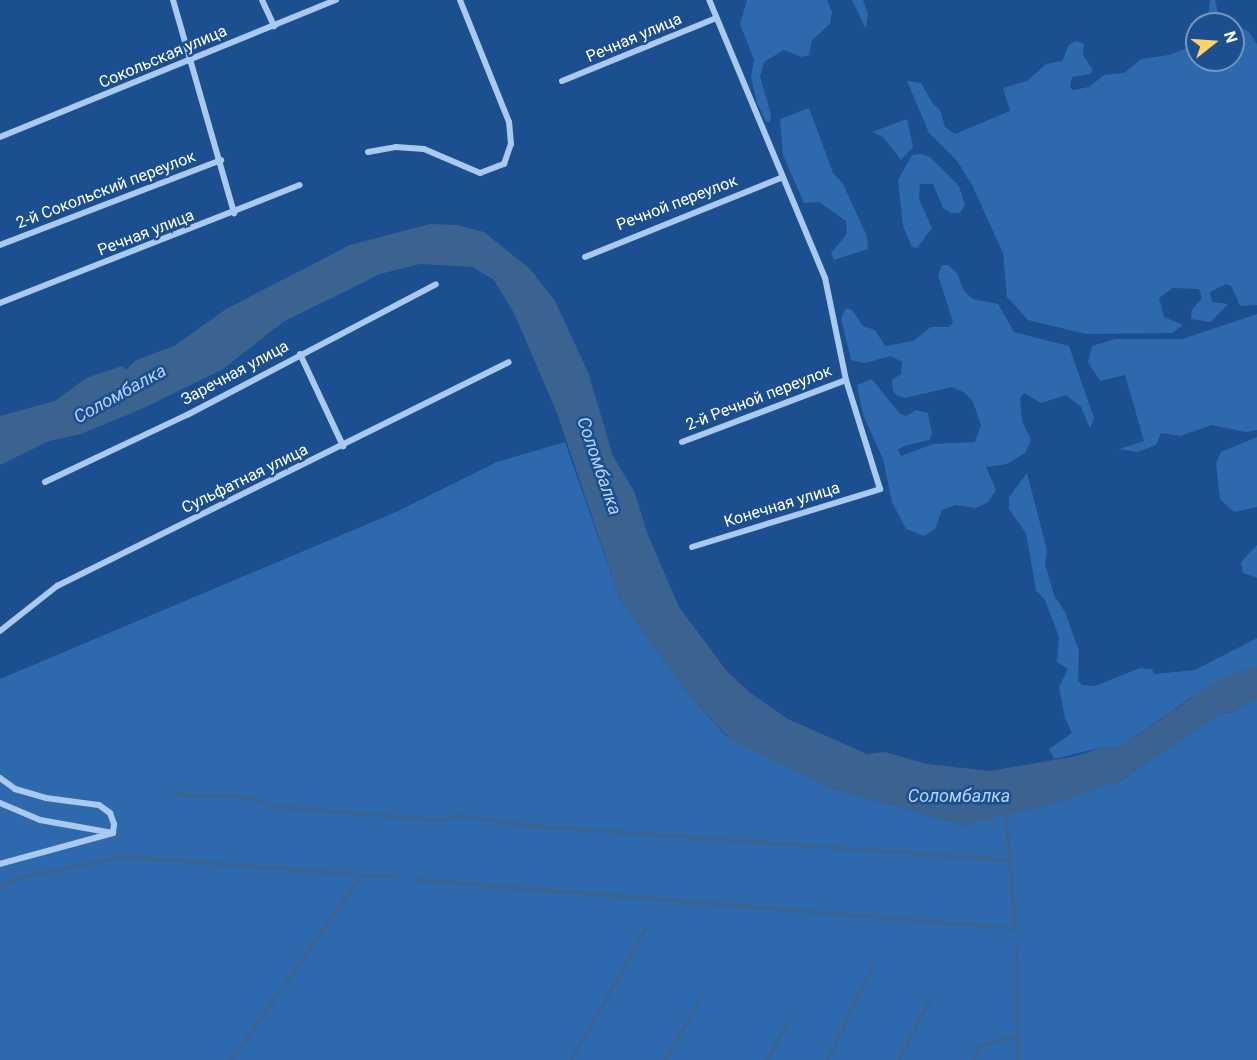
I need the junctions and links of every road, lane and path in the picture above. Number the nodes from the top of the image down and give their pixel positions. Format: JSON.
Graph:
{"nodes":[{"id":1,"x":173,"y":0,"type":"edge"},
{"id":2,"x":262,"y":0,"type":"edge"},
{"id":3,"x":336,"y":0,"type":"edge"},
{"id":4,"x":460,"y":0,"type":"edge"},
{"id":5,"x":709,"y":0,"type":"edge"},
{"id":6,"x":716,"y":18,"type":"junction"},
{"id":7,"x":274,"y":26,"type":"junction"},
{"id":8,"x":191,"y":60,"type":"junction"},
{"id":9,"x":562,"y":81,"type":"dead end"},
{"id":10,"x":0,"y":138,"type":"edge"},
{"id":11,"x":368,"y":152,"type":"dead end"},
{"id":12,"x":221,"y":160,"type":"junction"},
{"id":13,"x":781,"y":178,"type":"junction"},
{"id":14,"x":300,"y":184,"type":"dead end"},
{"id":15,"x":234,"y":213,"type":"junction"},
{"id":16,"x":0,"y":245,"type":"edge"},
{"id":17,"x":585,"y":257,"type":"dead end"},
{"id":18,"x":436,"y":284,"type":"dead end"},
{"id":19,"x":0,"y":303,"type":"edge"},
{"id":20,"x":300,"y":354,"type":"junction"},
{"id":21,"x":509,"y":362,"type":"dead end"},
{"id":22,"x":846,"y":380,"type":"junction"},
{"id":23,"x":682,"y":442,"type":"dead end"},
{"id":24,"x":344,"y":446,"type":"junction"},
{"id":25,"x":45,"y":482,"type":"dead end"},
{"id":26,"x":692,"y":547,"type":"dead end"},
{"id":27,"x":0,"y":631,"type":"edge"},
{"id":28,"x":0,"y":778,"type":"edge"},
{"id":29,"x":0,"y":803,"type":"edge"},
{"id":30,"x":114,"y":833,"type":"junction"},
{"id":31,"x":0,"y":864,"type":"edge"}],
"edges":[{"from":1,"to":8,"type":"street"},
{"from":2,"to":7,"type":"street"},
{"from":3,"to":7,"type":"street","name":"Сокольская улица"},
{"from":4,"to":11,"type":"street"},
{"from":5,"to":6,"type":"street"},
{"from":6,"to":9,"type":"street","name":"Речная улица"},
{"from":6,"to":13,"type":"street"},
{"from":7,"to":8,"type":"street","name":"Сокольская улица"},
{"from":8,"to":10,"type":"street","name":"Сокольская улица"},
{"from":8,"to":12,"type":"street"},
{"from":12,"to":15,"type":"street"},
{"from":12,"to":16,"type":"street","name":"2-й Сокольский переулок"},
{"from":13,"to":17,"type":"street","name":"Речной переулок"},
{"from":13,"to":22,"type":"street"},
{"from":14,"to":15,"type":"street","name":"Речная улица"},
{"from":15,"to":19,"type":"street","name":"Речная улица"},
{"from":18,"to":20,"type":"street","name":"Заречная улица"},
{"from":20,"to":24,"type":"street"},
{"from":20,"to":25,"type":"street","name":"Заречная улица"},
{"from":21,"to":24,"type":"street","name":"Сульфатная улица"},
{"from":22,"to":23,"type":"street","name":"2-й Речной переулок"},
{"from":22,"to":26,"type":"street","name":"Конечная улица"},
{"from":24,"to":27,"type":"street","name":"Сульфатная улица"},
{"from":28,"to":30,"type":"street"},
{"from":29,"to":30,"type":"street"},
{"from":30,"to":31,"type":"street"}]}
